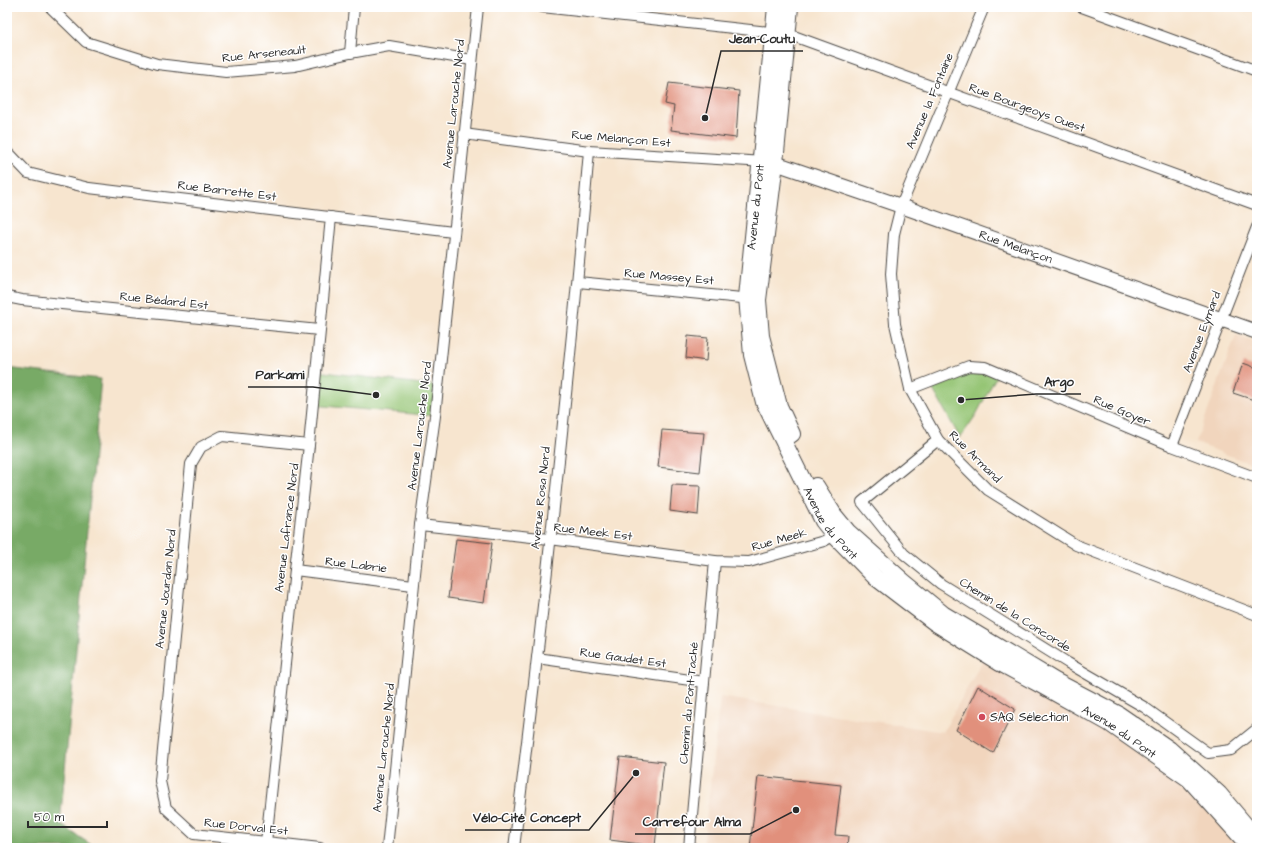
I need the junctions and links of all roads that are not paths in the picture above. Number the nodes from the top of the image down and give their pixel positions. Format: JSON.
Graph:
{"nodes":[{"id":1,"x":50,"y":7,"type":"edge"},
{"id":2,"x":354,"y":7,"type":"edge"},
{"id":3,"x":478,"y":7,"type":"edge"},
{"id":4,"x":542,"y":7,"type":"edge"},
{"id":5,"x":776,"y":7,"type":"edge"},
{"id":6,"x":790,"y":7,"type":"edge"},
{"id":7,"x":984,"y":7,"type":"edge"},
{"id":8,"x":1082,"y":7,"type":"edge"},
{"id":9,"x":780,"y":34,"type":"junction"},
{"id":10,"x":350,"y":53,"type":"junction"},
{"id":11,"x":472,"y":60,"type":"junction"},
{"id":12,"x":1257,"y":71,"type":"edge"},
{"id":13,"x":948,"y":93,"type":"junction"},
{"id":14,"x":464,"y":134,"type":"junction"},
{"id":15,"x":7,"y":151,"type":"edge"},
{"id":16,"x":589,"y":151,"type":"junction"},
{"id":17,"x":768,"y":163,"type":"junction"},
{"id":18,"x":1257,"y":205,"type":"edge"},
{"id":19,"x":901,"y":206,"type":"junction"},
{"id":20,"x":331,"y":217,"type":"junction"},
{"id":21,"x":1257,"y":227,"type":"edge"},
{"id":22,"x":454,"y":232,"type":"junction"},
{"id":23,"x":578,"y":282,"type":"junction"},
{"id":24,"x":7,"y":297,"type":"edge"},
{"id":25,"x":752,"y":299,"type":"junction"},
{"id":26,"x":1221,"y":319,"type":"junction"},
{"id":27,"x":319,"y":330,"type":"junction"},
{"id":28,"x":1257,"y":332,"type":"edge"},
{"id":29,"x":910,"y":389,"type":"junction"},
{"id":30,"x":938,"y":440,"type":"junction"},
{"id":31,"x":309,"y":445,"type":"junction"},
{"id":32,"x":1172,"y":446,"type":"junction"},
{"id":33,"x":1257,"y":478,"type":"edge"},
{"id":34,"x":420,"y":525,"type":"junction"},
{"id":35,"x":841,"y":534,"type":"junction"},
{"id":36,"x":550,"y":539,"type":"junction"},
{"id":37,"x":715,"y":561,"type":"junction"},
{"id":38,"x":295,"y":570,"type":"junction"},
{"id":39,"x":413,"y":585,"type":"junction"},
{"id":40,"x":1257,"y":615,"type":"edge"},
{"id":41,"x":537,"y":658,"type":"junction"},
{"id":42,"x":704,"y":682,"type":"junction"},
{"id":43,"x":1257,"y":729,"type":"edge"},
{"id":44,"x":194,"y":834,"type":"joint"},
{"id":45,"x":1257,"y":839,"type":"edge"},
{"id":46,"x":266,"y":842,"type":"junction"},
{"id":47,"x":320,"y":848,"type":"edge"},
{"id":48,"x":387,"y":848,"type":"edge"},
{"id":49,"x":514,"y":848,"type":"edge"},
{"id":50,"x":690,"y":848,"type":"edge"},
{"id":51,"x":1251,"y":848,"type":"edge"}],
"edges":[{"from":1,"to":10,"type":"street","name":"Rue Arseneault"},
{"from":2,"to":10,"type":"street"},
{"from":3,"to":11,"type":"street","name":"Avenue Larouche Nord"},
{"from":4,"to":9,"type":"street","name":"Rue Bourgeoys Ouest"},
{"from":5,"to":9,"type":"main road","name":"Avenue du Pont"},
{"from":6,"to":9,"type":"main road","name":"Avenue du Pont"},
{"from":7,"to":13,"type":"street","name":"Avenue la Fontaine"},
{"from":8,"to":12,"type":"street"},
{"from":9,"to":13,"type":"street","name":"Rue Bourgeoys Ouest"},
{"from":9,"to":17,"type":"main road","name":"Avenue du Pont"},
{"from":10,"to":11,"type":"street","name":"Rue Arseneault"},
{"from":11,"to":14,"type":"street","name":"Avenue Larouche Nord"},
{"from":13,"to":18,"type":"street","name":"Rue Bourgeoys Ouest"},
{"from":13,"to":19,"type":"street","name":"Avenue la Fontaine"},
{"from":14,"to":16,"type":"street","name":"Rue Melançon Est"},
{"from":14,"to":22,"type":"street","name":"Avenue Larouche Nord"},
{"from":15,"to":20,"type":"street","name":"Rue Barrette Est"},
{"from":16,"to":17,"type":"street","name":"Rue Melançon Est"},
{"from":16,"to":23,"type":"street","name":"Avenue Rosa Nord"},
{"from":17,"to":19,"type":"street","name":"Rue Melançon"},
{"from":17,"to":25,"type":"main road","name":"Avenue du Pont"},
{"from":19,"to":26,"type":"street","name":"Rue Melançon"},
{"from":19,"to":29,"type":"street","name":"Rue Armand"},
{"from":20,"to":22,"type":"street","name":"Rue Barrette Est"},
{"from":20,"to":27,"type":"street","name":"Avenue Lafrance Nord"},
{"from":21,"to":26,"type":"street","name":"Avenue Eymard"},
{"from":22,"to":34,"type":"street","name":"Avenue Larouche Nord"},
{"from":23,"to":25,"type":"street","name":"Rue Massey Est"},
{"from":23,"to":36,"type":"street","name":"Avenue Rosa Nord"},
{"from":24,"to":27,"type":"street","name":"Rue Bédard Est"},
{"from":25,"to":35,"type":"main road","name":"Avenue du Pont"},
{"from":26,"to":28,"type":"street","name":"Rue Melançon"},
{"from":26,"to":32,"type":"street","name":"Avenue Eymard"},
{"from":27,"to":31,"type":"street","name":"Avenue Lafrance Nord"},
{"from":29,"to":30,"type":"street","name":"Rue Armand"},
{"from":29,"to":32,"type":"street","name":"Rue Goyer"},
{"from":30,"to":40,"type":"street","name":"Rue Armand"},
{"from":30,"to":43,"type":"street","name":"Chemin de la Concorde"},
{"from":31,"to":38,"type":"street","name":"Avenue Lafrance Nord"},
{"from":31,"to":44,"type":"street","name":"Avenue Jourdan Nord"},
{"from":32,"to":33,"type":"street","name":"Rue Goyer"},
{"from":34,"to":36,"type":"street","name":"Rue Meek Est"},
{"from":34,"to":39,"type":"street","name":"Avenue Larouche Nord"},
{"from":35,"to":37,"type":"street","name":"Rue Meek"},
{"from":35,"to":45,"type":"main road","name":"Avenue du Pont"},
{"from":35,"to":51,"type":"main road","name":"Avenue du Pont"},
{"from":36,"to":37,"type":"street","name":"Rue Meek Est"},
{"from":36,"to":41,"type":"street","name":"Avenue Rosa Nord"},
{"from":37,"to":42,"type":"street","name":"Chemin du Pont-Taché"},
{"from":38,"to":39,"type":"street","name":"Rue Labrie"},
{"from":38,"to":46,"type":"street","name":"Avenue Lafrance Nord"},
{"from":39,"to":48,"type":"street","name":"Avenue Larouche Nord"},
{"from":41,"to":42,"type":"street","name":"Rue Gaudet Est"},
{"from":41,"to":49,"type":"street","name":"Avenue Rosa Nord"},
{"from":42,"to":50,"type":"street","name":"Chemin du Pont-Taché"},
{"from":44,"to":46,"type":"street","name":"Rue Dorval Est"},
{"from":46,"to":47,"type":"street","name":"Rue Dorval Est"}]}
